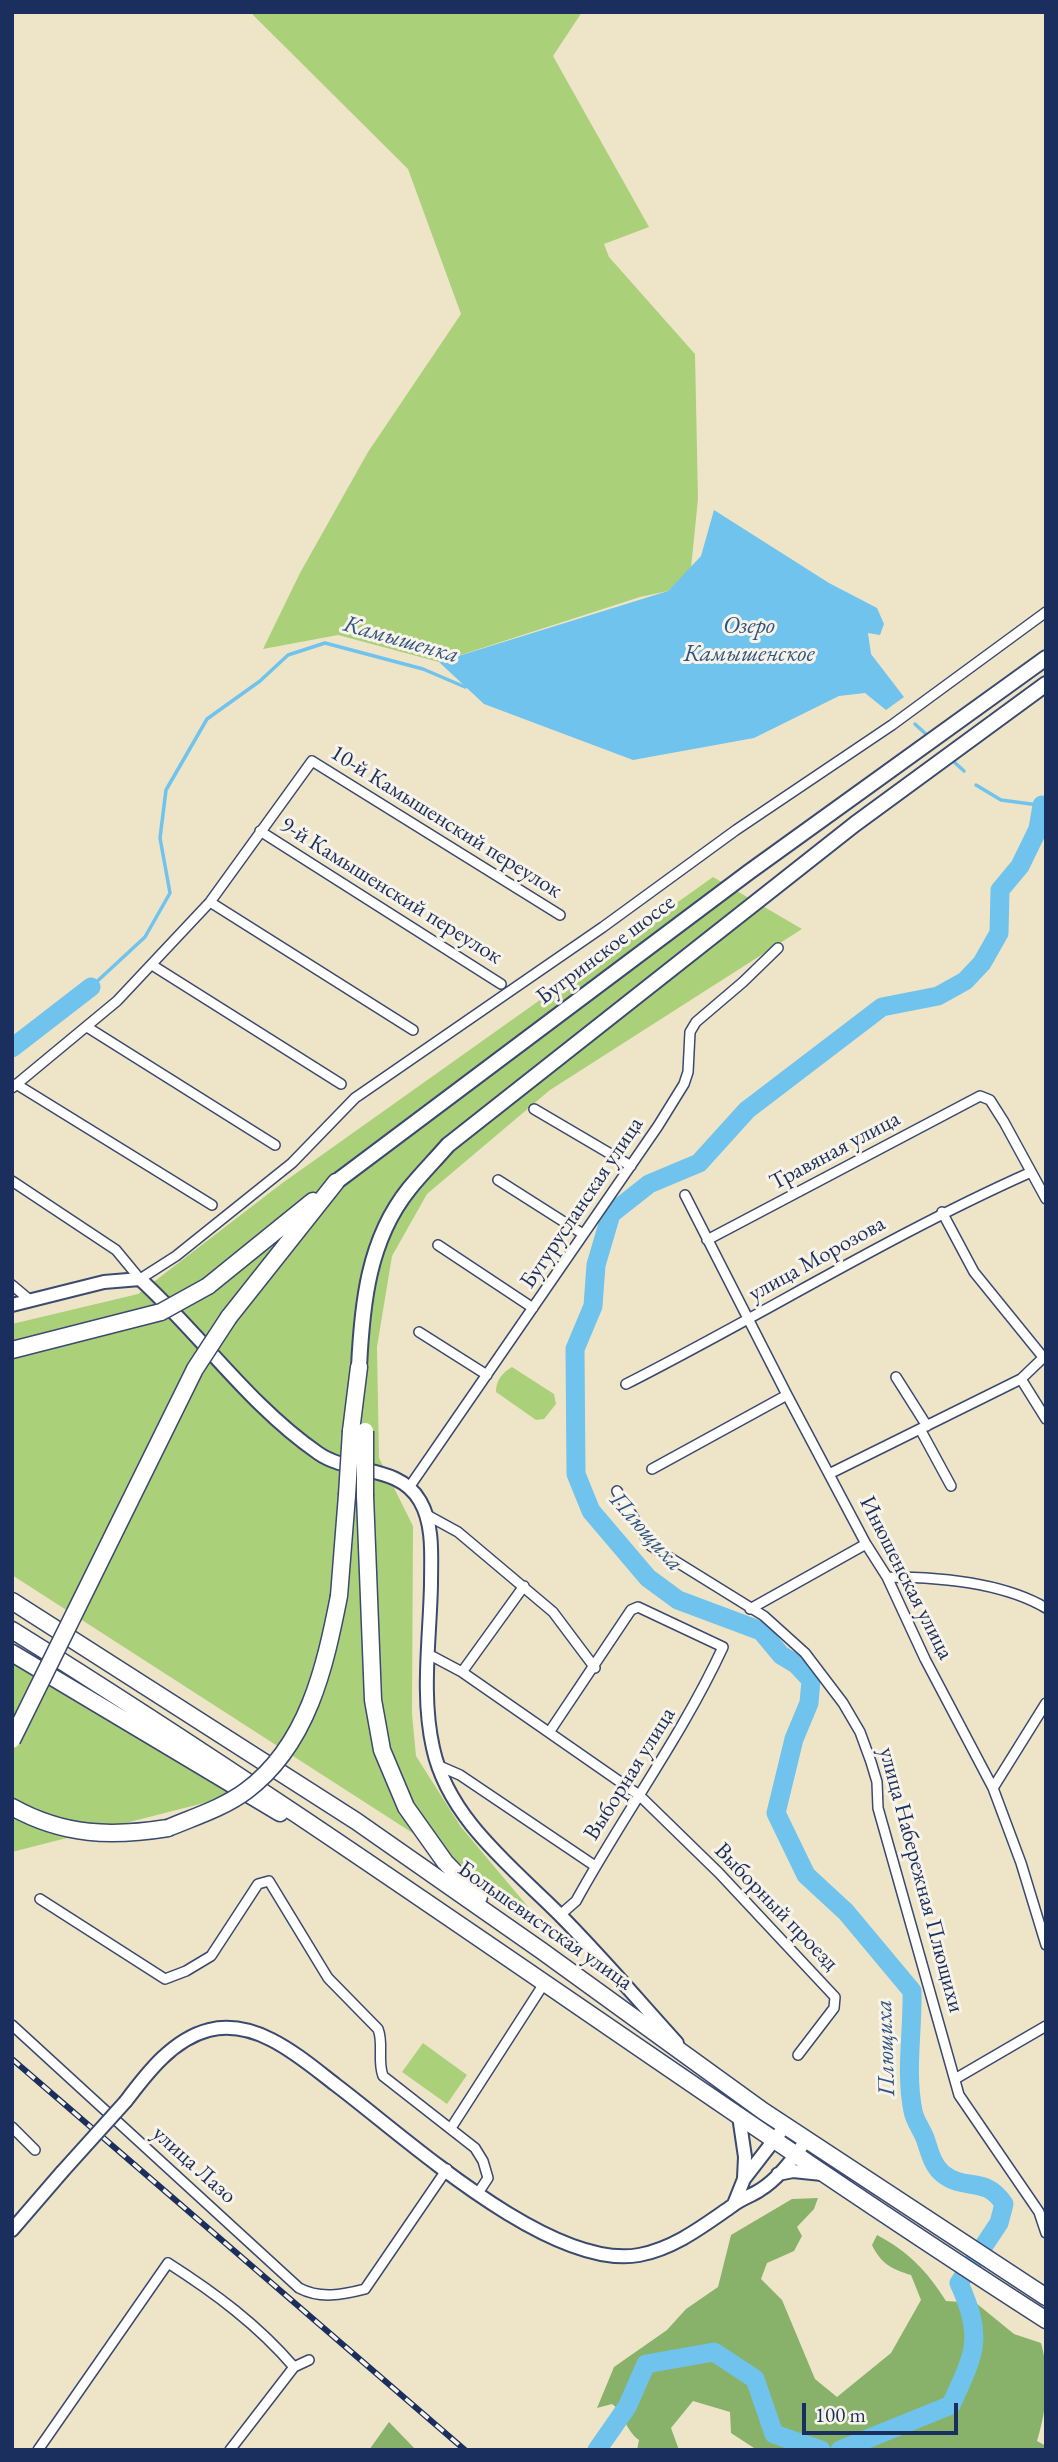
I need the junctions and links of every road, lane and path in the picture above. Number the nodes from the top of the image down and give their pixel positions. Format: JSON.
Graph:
{"nodes":[{"id":1,"x":1046,"y":612,"type":"edge"},
{"id":2,"x":1046,"y":658,"type":"edge"},
{"id":3,"x":1046,"y":684,"type":"edge"},
{"id":4,"x":260,"y":831,"type":"junction"},
{"id":5,"x":211,"y":902,"type":"junction"},
{"id":6,"x":560,"y":915,"type":"dead end"},
{"id":7,"x":778,"y":948,"type":"dead end"},
{"id":8,"x":152,"y":965,"type":"junction"},
{"id":9,"x":501,"y":984,"type":"dead end"},
{"id":10,"x":87,"y":1027,"type":"junction"},
{"id":11,"x":413,"y":1030,"type":"dead end"},
{"id":12,"x":341,"y":1084,"type":"dead end"},
{"id":13,"x":14,"y":1086,"type":"edge"},
{"id":14,"x":534,"y":1108,"type":"dead end"},
{"id":15,"x":275,"y":1145,"type":"dead end"},
{"id":16,"x":631,"y":1166,"type":"junction"},
{"id":17,"x":1029,"y":1173,"type":"junction"},
{"id":18,"x":498,"y":1180,"type":"dead end"},
{"id":19,"x":12,"y":1181,"type":"edge"},
{"id":20,"x":336,"y":1182,"type":"junction"},
{"id":21,"x":685,"y":1195,"type":"dead end"},
{"id":22,"x":1046,"y":1199,"type":"edge"},
{"id":23,"x":212,"y":1205,"type":"dead end"},
{"id":24,"x":942,"y":1212,"type":"junction"},
{"id":25,"x":583,"y":1234,"type":"junction"},
{"id":26,"x":707,"y":1240,"type":"junction"},
{"id":27,"x":438,"y":1245,"type":"dead end"},
{"id":28,"x":140,"y":1279,"type":"junction"},
{"id":29,"x":12,"y":1285,"type":"edge"},
{"id":30,"x":30,"y":1301,"type":"junction"},
{"id":31,"x":12,"y":1305,"type":"edge"},
{"id":32,"x":533,"y":1308,"type":"junction"},
{"id":33,"x":748,"y":1320,"type":"junction"},
{"id":34,"x":419,"y":1332,"type":"dead end"},
{"id":35,"x":12,"y":1350,"type":"edge"},
{"id":36,"x":1044,"y":1356,"type":"edge"},
{"id":37,"x":359,"y":1367,"type":"joint"},
{"id":38,"x":487,"y":1375,"type":"junction"},
{"id":39,"x":896,"y":1377,"type":"dead end"},
{"id":40,"x":1021,"y":1379,"type":"junction"},
{"id":41,"x":626,"y":1384,"type":"dead end"},
{"id":42,"x":787,"y":1395,"type":"junction"},
{"id":43,"x":1046,"y":1419,"type":"edge"},
{"id":44,"x":924,"y":1428,"type":"junction"},
{"id":45,"x":358,"y":1431,"type":"junction"},
{"id":46,"x":652,"y":1469,"type":"dead end"},
{"id":47,"x":830,"y":1474,"type":"junction"},
{"id":48,"x":410,"y":1486,"type":"junction"},
{"id":49,"x":951,"y":1486,"type":"dead end"},
{"id":50,"x":617,"y":1491,"type":"dead end"},
{"id":51,"x":428,"y":1516,"type":"junction"},
{"id":52,"x":866,"y":1544,"type":"junction"},
{"id":53,"x":887,"y":1577,"type":"junction"},
{"id":54,"x":524,"y":1586,"type":"junction"},
{"id":55,"x":12,"y":1601,"type":"edge"},
{"id":56,"x":1045,"y":1605,"type":"edge"},
{"id":57,"x":750,"y":1609,"type":"junction"},
{"id":58,"x":12,"y":1630,"type":"edge"},
{"id":59,"x":12,"y":1653,"type":"edge"},
{"id":60,"x":430,"y":1656,"type":"junction"},
{"id":61,"x":595,"y":1668,"type":"junction"},
{"id":62,"x":462,"y":1672,"type":"junction"},
{"id":63,"x":1046,"y":1703,"type":"edge"},
{"id":64,"x":550,"y":1731,"type":"junction"},
{"id":65,"x":12,"y":1740,"type":"edge"},
{"id":66,"x":437,"y":1765,"type":"junction"},
{"id":67,"x":993,"y":1788,"type":"junction"},
{"id":68,"x":639,"y":1795,"type":"junction"},
{"id":69,"x":12,"y":1807,"type":"edge"},
{"id":70,"x":595,"y":1866,"type":"junction"},
{"id":71,"x":402,"y":1884,"type":"junction"},
{"id":72,"x":40,"y":1899,"type":"dead end"},
{"id":73,"x":560,"y":1915,"type":"junction"},
{"id":74,"x":510,"y":1928,"type":"junction"},
{"id":75,"x":1046,"y":1945,"type":"edge"},
{"id":76,"x":546,"y":1981,"type":"junction"},
{"id":77,"x":12,"y":2025,"type":"edge"},
{"id":78,"x":1046,"y":2026,"type":"edge"},
{"id":79,"x":798,"y":2055,"type":"dead end"},
{"id":80,"x":688,"y":2056,"type":"junction"},
{"id":81,"x":955,"y":2078,"type":"junction"},
{"id":82,"x":739,"y":2116,"type":"junction"},
{"id":83,"x":785,"y":2126,"type":"junction"},
{"id":84,"x":12,"y":2127,"type":"edge"},
{"id":85,"x":451,"y":2128,"type":"junction"},
{"id":86,"x":773,"y":2140,"type":"junction"},
{"id":87,"x":806,"y":2140,"type":"junction"},
{"id":88,"x":35,"y":2150,"type":"dead end"},
{"id":89,"x":795,"y":2156,"type":"junction"},
{"id":90,"x":447,"y":2169,"type":"junction"},
{"id":91,"x":778,"y":2174,"type":"junction"},
{"id":92,"x":823,"y":2174,"type":"junction"},
{"id":93,"x":744,"y":2179,"type":"junction"},
{"id":94,"x":478,"y":2193,"type":"junction"},
{"id":95,"x":734,"y":2204,"type":"junction"},
{"id":96,"x":12,"y":2230,"type":"edge"},
{"id":97,"x":1046,"y":2233,"type":"edge"},
{"id":98,"x":1046,"y":2297,"type":"edge"},
{"id":99,"x":1046,"y":2320,"type":"edge"},
{"id":100,"x":309,"y":2360,"type":"dead end"},
{"id":101,"x":294,"y":2367,"type":"junction"},
{"id":102,"x":38,"y":2450,"type":"edge"},
{"id":103,"x":230,"y":2450,"type":"edge"}],
"edges":[{"from":1,"to":28,"type":"street"},
{"from":2,"to":20,"type":"main road","name":"Бугринское шоссе"},
{"from":3,"to":37,"type":"main road"},
{"from":4,"to":5,"type":"street"},
{"from":4,"to":6,"type":"street","name":"10-й Камышенский переулок"},
{"from":4,"to":9,"type":"street","name":"9-й Камышенский переулок"},
{"from":5,"to":8,"type":"street"},
{"from":5,"to":11,"type":"street"},
{"from":7,"to":16,"type":"street","name":"Бугурусланская улица"},
{"from":8,"to":10,"type":"street"},
{"from":8,"to":12,"type":"street"},
{"from":10,"to":13,"type":"street"},
{"from":10,"to":15,"type":"street"},
{"from":13,"to":23,"type":"street"},
{"from":14,"to":16,"type":"street"},
{"from":16,"to":25,"type":"street","name":"Бугурусланская улица"},
{"from":17,"to":22,"type":"street"},
{"from":17,"to":24,"type":"street","name":"улица Морозова"},
{"from":17,"to":26,"type":"street","name":"Травяная улица"},
{"from":18,"to":25,"type":"street"},
{"from":19,"to":28,"type":"street"},
{"from":20,"to":35,"type":"highway","bridge":true},
{"from":20,"to":65,"type":"highway","bridge":true},
{"from":21,"to":26,"type":"street","name":"Инюшенская улица"},
{"from":24,"to":33,"type":"street","name":"улица Морозова"},
{"from":24,"to":36,"type":"street"},
{"from":25,"to":32,"type":"street","name":"Бугурусланская улица"},
{"from":26,"to":33,"type":"street","name":"Инюшенская улица"},
{"from":27,"to":32,"type":"street"},
{"from":28,"to":30,"type":"main road"},
{"from":28,"to":48,"type":"main road"},
{"from":29,"to":30,"type":"street"},
{"from":30,"to":31,"type":"main road"},
{"from":32,"to":38,"type":"street","name":"Бугурусланская улица"},
{"from":33,"to":41,"type":"street","name":"улица Морозова"},
{"from":33,"to":42,"type":"street","name":"Инюшенская улица"},
{"from":34,"to":38,"type":"street"},
{"from":36,"to":40,"type":"street"},
{"from":37,"to":45,"type":"highway"},
{"from":38,"to":48,"type":"street","name":"Бугурусланская улица"},
{"from":39,"to":44,"type":"street"},
{"from":40,"to":43,"type":"street"},
{"from":40,"to":44,"type":"street"},
{"from":42,"to":46,"type":"street"},
{"from":42,"to":47,"type":"street","name":"Инюшенская улица"},
{"from":44,"to":47,"type":"street"},
{"from":44,"to":49,"type":"street"},
{"from":45,"to":69,"type":"highway","bridge":true},
{"from":45,"to":74,"type":"highway","bridge":true},
{"from":47,"to":52,"type":"street","name":"Инюшенская улица"},
{"from":48,"to":51,"type":"main road"},
{"from":50,"to":57,"type":"street","name":"улица Набережная Плющихи"},
{"from":51,"to":54,"type":"street"},
{"from":51,"to":60,"type":"main road"},
{"from":52,"to":53,"type":"street","name":"Инюшенская улица"},
{"from":52,"to":57,"type":"street"},
{"from":53,"to":56,"type":"street"},
{"from":53,"to":67,"type":"street","name":"Инюшенская улица"},
{"from":54,"to":61,"type":"street"},
{"from":54,"to":62,"type":"street"},
{"from":55,"to":74,"type":"highway","name":"Большевистская улица"},
{"from":57,"to":81,"type":"street","name":"улица Набережная Плющихи"},
{"from":58,"to":71,"type":"highway","name":"Большевистская улица"},
{"from":59,"to":71,"type":"highway"},
{"from":60,"to":62,"type":"street"},
{"from":60,"to":66,"type":"main road"},
{"from":61,"to":64,"type":"street"},
{"from":61,"to":68,"type":"street","name":"Выборная улица"},
{"from":62,"to":64,"type":"street"},
{"from":63,"to":67,"type":"street"},
{"from":64,"to":68,"type":"street"},
{"from":66,"to":70,"type":"street"},
{"from":66,"to":73,"type":"main road"},
{"from":67,"to":75,"type":"street","name":"Инюшенская улица"},
{"from":68,"to":70,"type":"street","name":"Выборная улица"},
{"from":68,"to":79,"type":"street","name":"Выборный проезд"},
{"from":70,"to":73,"type":"street","name":"Выборная улица"},
{"from":71,"to":76,"type":"highway","name":"Большевистская улица"},
{"from":72,"to":85,"type":"street"},
{"from":73,"to":80,"type":"main road"},
{"from":74,"to":80,"type":"highway","name":"Большевистская улица"},
{"from":76,"to":82,"type":"highway","name":"Большевистская улица"},
{"from":76,"to":85,"type":"street"},
{"from":77,"to":90,"type":"street","name":"улица Лазо"},
{"from":78,"to":81,"type":"street"},
{"from":80,"to":83,"type":"highway","name":"Большевистская улица"},
{"from":81,"to":97,"type":"street","name":"улица Набережная Плющихи"},
{"from":82,"to":86,"type":"highway","name":"Большевистская улица"},
{"from":82,"to":93,"type":"main road"},
{"from":83,"to":86,"type":"main road"},
{"from":83,"to":87,"type":"highway","name":"Большевистская улица"},
{"from":84,"to":88,"type":"street"},
{"from":85,"to":94,"type":"street"},
{"from":86,"to":89,"type":"highway","name":"Большевистская улица"},
{"from":86,"to":93,"type":"main road"},
{"from":87,"to":89,"type":"main road"},
{"from":87,"to":98,"type":"highway","name":"Большевистская улица"},
{"from":89,"to":91,"type":"main road"},
{"from":89,"to":92,"type":"highway","name":"Большевистская улица"},
{"from":90,"to":94,"type":"main road"},
{"from":90,"to":96,"type":"main road","bridge":true},
{"from":91,"to":92,"type":"main road"},
{"from":91,"to":95,"type":"main road"},
{"from":92,"to":99,"type":"highway","name":"Большевистская улица"},
{"from":93,"to":95,"type":"main road"},
{"from":94,"to":95,"type":"main road"},
{"from":100,"to":101,"type":"street"},
{"from":101,"to":102,"type":"street"},
{"from":101,"to":103,"type":"street"}]}
